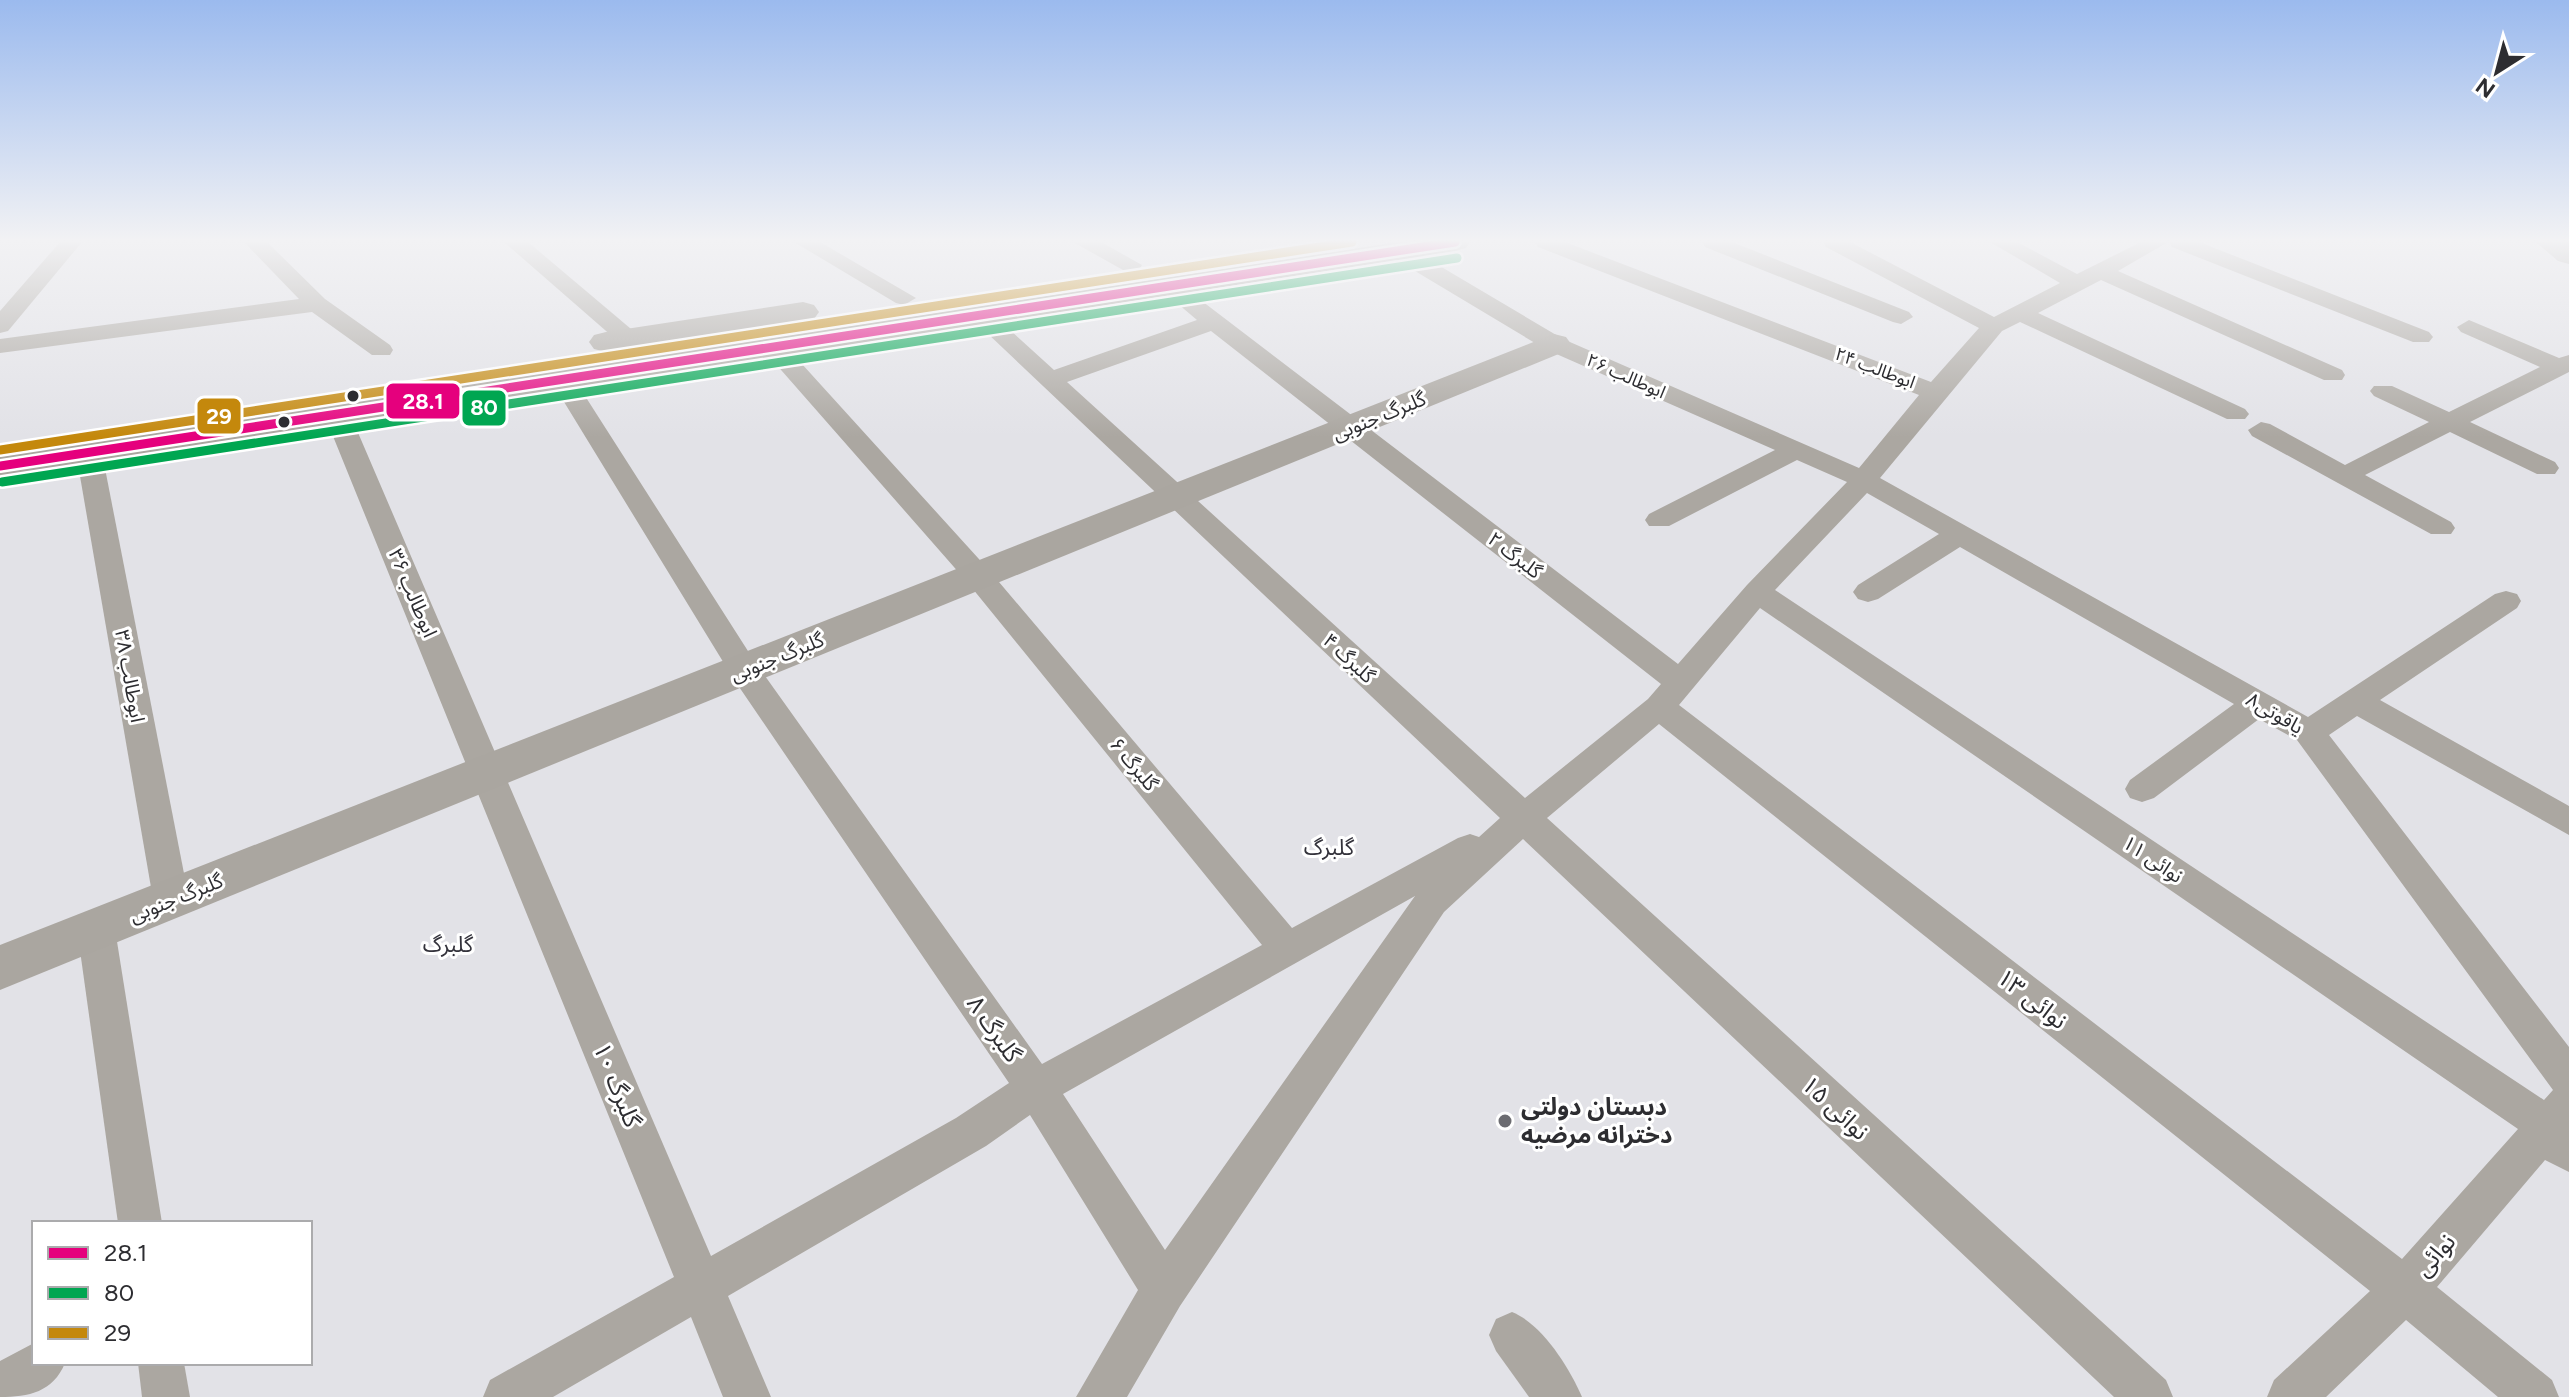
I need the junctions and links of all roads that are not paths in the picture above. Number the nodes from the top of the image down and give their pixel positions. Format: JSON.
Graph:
{"nodes":[{"id":1,"x":16,"y":307,"type":"edge"},
{"id":2,"x":293,"y":307,"type":"edge"},
{"id":3,"x":321,"y":307,"type":"edge"},
{"id":4,"x":592,"y":307,"type":"edge"},
{"id":5,"x":861,"y":307,"type":"edge"},
{"id":6,"x":1033,"y":307,"type":"edge"},
{"id":7,"x":1193,"y":307,"type":"edge"},
{"id":8,"x":1492,"y":307,"type":"edge"},
{"id":9,"x":1715,"y":307,"type":"edge"},
{"id":10,"x":1876,"y":307,"type":"edge"},
{"id":11,"x":1979,"y":307,"type":"edge"},
{"id":12,"x":2031,"y":307,"type":"edge"},
{"id":13,"x":2163,"y":307,"type":"edge"},
{"id":14,"x":2338,"y":307,"type":"edge"},
{"id":15,"x":980,"y":315,"type":"junction"},
{"id":16,"x":1901,"y":317,"type":"dead end"},
{"id":17,"x":2007,"y":320,"type":"junction"},
{"id":18,"x":1212,"y":323,"type":"junction"},
{"id":19,"x":0,"y":326,"type":"edge"},
{"id":20,"x":2469,"y":327,"type":"dead end"},
{"id":21,"x":2421,"y":337,"type":"dead end"},
{"id":22,"x":629,"y":339,"type":"junction"},
{"id":23,"x":698,"y":342,"type":"junction"},
{"id":24,"x":1554,"y":344,"type":"junction"},
{"id":25,"x":0,"y":346,"type":"edge"},
{"id":26,"x":773,"y":347,"type":"junction"},
{"id":27,"x":381,"y":350,"type":"dead end"},
{"id":28,"x":2564,"y":364,"type":"edge"},
{"id":29,"x":2333,"y":375,"type":"dead end"},
{"id":30,"x":562,"y":379,"type":"junction"},
{"id":31,"x":1048,"y":380,"type":"junction"},
{"id":32,"x":2383,"y":391,"type":"dead end"},
{"id":33,"x":1935,"y":392,"type":"junction"},
{"id":34,"x":337,"y":414,"type":"junction"},
{"id":35,"x":2236,"y":414,"type":"dead end"},
{"id":36,"x":2449,"y":422,"type":"junction"},
{"id":37,"x":1350,"y":428,"type":"junction"},
{"id":38,"x":2261,"y":430,"type":"dead end"},
{"id":39,"x":0,"y":436,"type":"edge"},
{"id":40,"x":1796,"y":450,"type":"junction"},
{"id":41,"x":89,"y":453,"type":"junction"},
{"id":42,"x":0,"y":466,"type":"edge"},
{"id":43,"x":2546,"y":468,"type":"dead end"},
{"id":44,"x":2345,"y":475,"type":"junction"},
{"id":45,"x":1864,"y":480,"type":"junction"},
{"id":46,"x":1175,"y":498,"type":"junction"},
{"id":47,"x":1659,"y":520,"type":"dead end"},
{"id":48,"x":2441,"y":528,"type":"dead end"},
{"id":49,"x":1960,"y":534,"type":"junction"},
{"id":50,"x":978,"y":576,"type":"junction"},
{"id":51,"x":1757,"y":592,"type":"junction"},
{"id":52,"x":1868,"y":592,"type":"dead end"},
{"id":53,"x":2506,"y":601,"type":"dead end"},
{"id":54,"x":744,"y":670,"type":"junction"},
{"id":55,"x":1670,"y":695,"type":"junction"},
{"id":56,"x":2356,"y":701,"type":"junction"},
{"id":57,"x":2258,"y":703,"type":"junction"},
{"id":58,"x":2309,"y":732,"type":"junction"},
{"id":59,"x":488,"y":773,"type":"junction"},
{"id":60,"x":2142,"y":789,"type":"dead end"},
{"id":61,"x":1522,"y":819,"type":"junction"},
{"id":62,"x":2569,"y":822,"type":"edge"},
{"id":63,"x":171,"y":899,"type":"junction"},
{"id":64,"x":96,"y":929,"type":"junction"},
{"id":65,"x":1289,"y":951,"type":"junction"},
{"id":66,"x":0,"y":968,"type":"edge"},
{"id":67,"x":2555,"y":1036,"type":"edge"},
{"id":68,"x":2569,"y":1079,"type":"edge"},
{"id":69,"x":1036,"y":1088,"type":"junction"},
{"id":70,"x":2556,"y":1129,"type":"edge"},
{"id":71,"x":140,"y":1221,"type":"edge"},
{"id":72,"x":701,"y":1287,"type":"junction"},
{"id":73,"x":1164,"y":1290,"type":"junction"},
{"id":74,"x":2405,"y":1290,"type":"junction"},
{"id":75,"x":1512,"y":1335,"type":"dead end"},
{"id":76,"x":39,"y":1365,"type":"edge"},
{"id":77,"x":161,"y":1365,"type":"edge"},
{"id":78,"x":0,"y":1388,"type":"edge"},
{"id":79,"x":166,"y":1397,"type":"edge"},
{"id":80,"x":507,"y":1397,"type":"edge"},
{"id":81,"x":747,"y":1397,"type":"edge"},
{"id":82,"x":1100,"y":1397,"type":"edge"},
{"id":83,"x":1558,"y":1397,"type":"edge"},
{"id":84,"x":2149,"y":1397,"type":"edge"},
{"id":85,"x":2291,"y":1397,"type":"edge"},
{"id":86,"x":2535,"y":1397,"type":"edge"}],
"edges":[{"from":1,"to":19,"type":"street"},
{"from":2,"to":25,"type":"street"},
{"from":3,"to":27,"type":"street"},
{"from":4,"to":22,"type":"street"},
{"from":5,"to":23,"type":"main road"},
{"from":6,"to":15,"type":"main road"},
{"from":7,"to":18,"type":"street","name":"گلبرگ ۲"},
{"from":8,"to":24,"type":"street","name":"ابوطالب ۲۶"},
{"from":9,"to":33,"type":"street","name":"ابوطالب ۲۴"},
{"from":10,"to":16,"type":"street"},
{"from":11,"to":17,"type":"street"},
{"from":12,"to":17,"type":"street"},
{"from":13,"to":29,"type":"street"},
{"from":14,"to":21,"type":"street"},
{"from":15,"to":26,"type":"main road"},
{"from":15,"to":31,"type":"street","name":"گلبرگ ۴"},
{"from":17,"to":33,"type":"street"},
{"from":17,"to":35,"type":"street"},
{"from":18,"to":31,"type":"street"},
{"from":18,"to":37,"type":"street","name":"گلبرگ ۲"},
{"from":20,"to":28,"type":"street"},
{"from":22,"to":23,"type":"main road"},
{"from":22,"to":39,"type":"main road"},
{"from":23,"to":26,"type":"main road"},
{"from":23,"to":30,"type":"main road"},
{"from":24,"to":37,"type":"main road","name":"گلبرگ جنوبی"},
{"from":24,"to":40,"type":"street","name":"ابوطالب ۲۶"},
{"from":26,"to":50,"type":"street","name":"گلبرگ ۶"},
{"from":28,"to":36,"type":"street"},
{"from":30,"to":34,"type":"main road"},
{"from":30,"to":54,"type":"street","name":"گلبرگ ۸"},
{"from":31,"to":46,"type":"street","name":"گلبرگ ۴"},
{"from":32,"to":36,"type":"street"},
{"from":33,"to":45,"type":"street"},
{"from":34,"to":41,"type":"main road"},
{"from":34,"to":59,"type":"street","name":"ابوطالب ۳۶"},
{"from":36,"to":43,"type":"street"},
{"from":36,"to":44,"type":"street"},
{"from":37,"to":46,"type":"main road","name":"گلبرگ جنوبی"},
{"from":37,"to":55,"type":"street","name":"گلبرگ ۲"},
{"from":38,"to":44,"type":"street"},
{"from":40,"to":45,"type":"street","name":"ابوطالب ۲۶"},
{"from":40,"to":47,"type":"street"},
{"from":41,"to":42,"type":"main road"},
{"from":41,"to":63,"type":"street","name":"ابوطالب ۳۸"},
{"from":44,"to":48,"type":"street"},
{"from":45,"to":49,"type":"street","name":"یاقوتی۸"},
{"from":45,"to":51,"type":"street"},
{"from":46,"to":50,"type":"main road","name":"گلبرگ جنوبی"},
{"from":46,"to":61,"type":"street","name":"گلبرگ ۴"},
{"from":49,"to":52,"type":"street"},
{"from":49,"to":57,"type":"street","name":"یاقوتی۸"},
{"from":50,"to":54,"type":"main road","name":"گلبرگ جنوبی"},
{"from":50,"to":65,"type":"street","name":"گلبرگ ۶"},
{"from":51,"to":55,"type":"street"},
{"from":51,"to":70,"type":"street","name":"نوائی ۱۱"},
{"from":53,"to":56,"type":"street"},
{"from":54,"to":59,"type":"main road","name":"گلبرگ جنوبی"},
{"from":54,"to":69,"type":"street","name":"گلبرگ ۸"},
{"from":55,"to":61,"type":"street"},
{"from":55,"to":74,"type":"street","name":"نوائی ۱۳"},
{"from":56,"to":58,"type":"street"},
{"from":56,"to":62,"type":"street"},
{"from":57,"to":58,"type":"street","name":"یاقوتی۸"},
{"from":57,"to":60,"type":"street"},
{"from":58,"to":67,"type":"street","name":"یاقوتی۸"},
{"from":59,"to":63,"type":"main road","name":"گلبرگ جنوبی"},
{"from":59,"to":72,"type":"street","name":"گلبرگ ۱۰"},
{"from":61,"to":65,"type":"street"},
{"from":61,"to":73,"type":"street"},
{"from":61,"to":84,"type":"street","name":"نوائی ۱۵"},
{"from":63,"to":64,"type":"main road","name":"گلبرگ جنوبی"},
{"from":64,"to":66,"type":"main road","name":"گلبرگ جنوبی"},
{"from":64,"to":71,"type":"street"},
{"from":65,"to":69,"type":"street"},
{"from":67,"to":68,"type":"street","name":"یاقوتی۸"},
{"from":69,"to":72,"type":"street"},
{"from":69,"to":73,"type":"street","name":"گلبرگ ۸"},
{"from":70,"to":74,"type":"street","name":"نوائی"},
{"from":72,"to":80,"type":"street"},
{"from":72,"to":81,"type":"street","name":"گلبرگ ۱۰"},
{"from":73,"to":82,"type":"street"},
{"from":74,"to":85,"type":"street","name":"نوائی"},
{"from":74,"to":86,"type":"street","name":"نوائی ۱۳"},
{"from":75,"to":83,"type":"street"},
{"from":76,"to":78,"type":"street"},
{"from":77,"to":79,"type":"street"}]}
